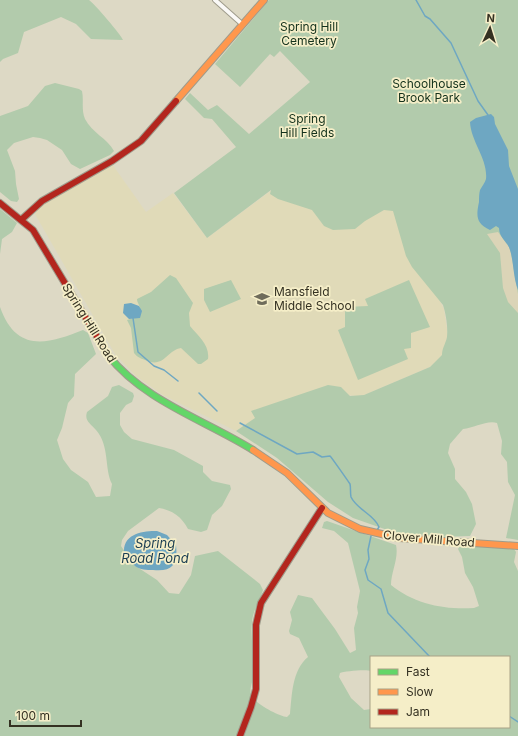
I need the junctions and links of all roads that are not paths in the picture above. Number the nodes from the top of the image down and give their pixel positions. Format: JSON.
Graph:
{"nodes":[{"id":1,"x":215,"y":0,"type":"edge"},
{"id":2,"x":264,"y":0,"type":"edge"},
{"id":3,"x":242,"y":24,"type":"junction"},
{"id":4,"x":0,"y":203,"type":"edge"},
{"id":5,"x":21,"y":220,"type":"junction"},
{"id":6,"x":322,"y":508,"type":"junction"},
{"id":7,"x":518,"y":546,"type":"edge"},
{"id":8,"x":240,"y":736,"type":"edge"}],
"edges":[{"from":1,"to":3,"type":"street"},
{"from":2,"to":3,"type":"street"},
{"from":3,"to":5,"type":"street"},
{"from":4,"to":5,"type":"street","name":"Spring Hill Road"},
{"from":5,"to":6,"type":"street","name":"Spring Hill Road"},
{"from":6,"to":7,"type":"street","name":"Clover Mill Road"},
{"from":6,"to":8,"type":"street"}]}
